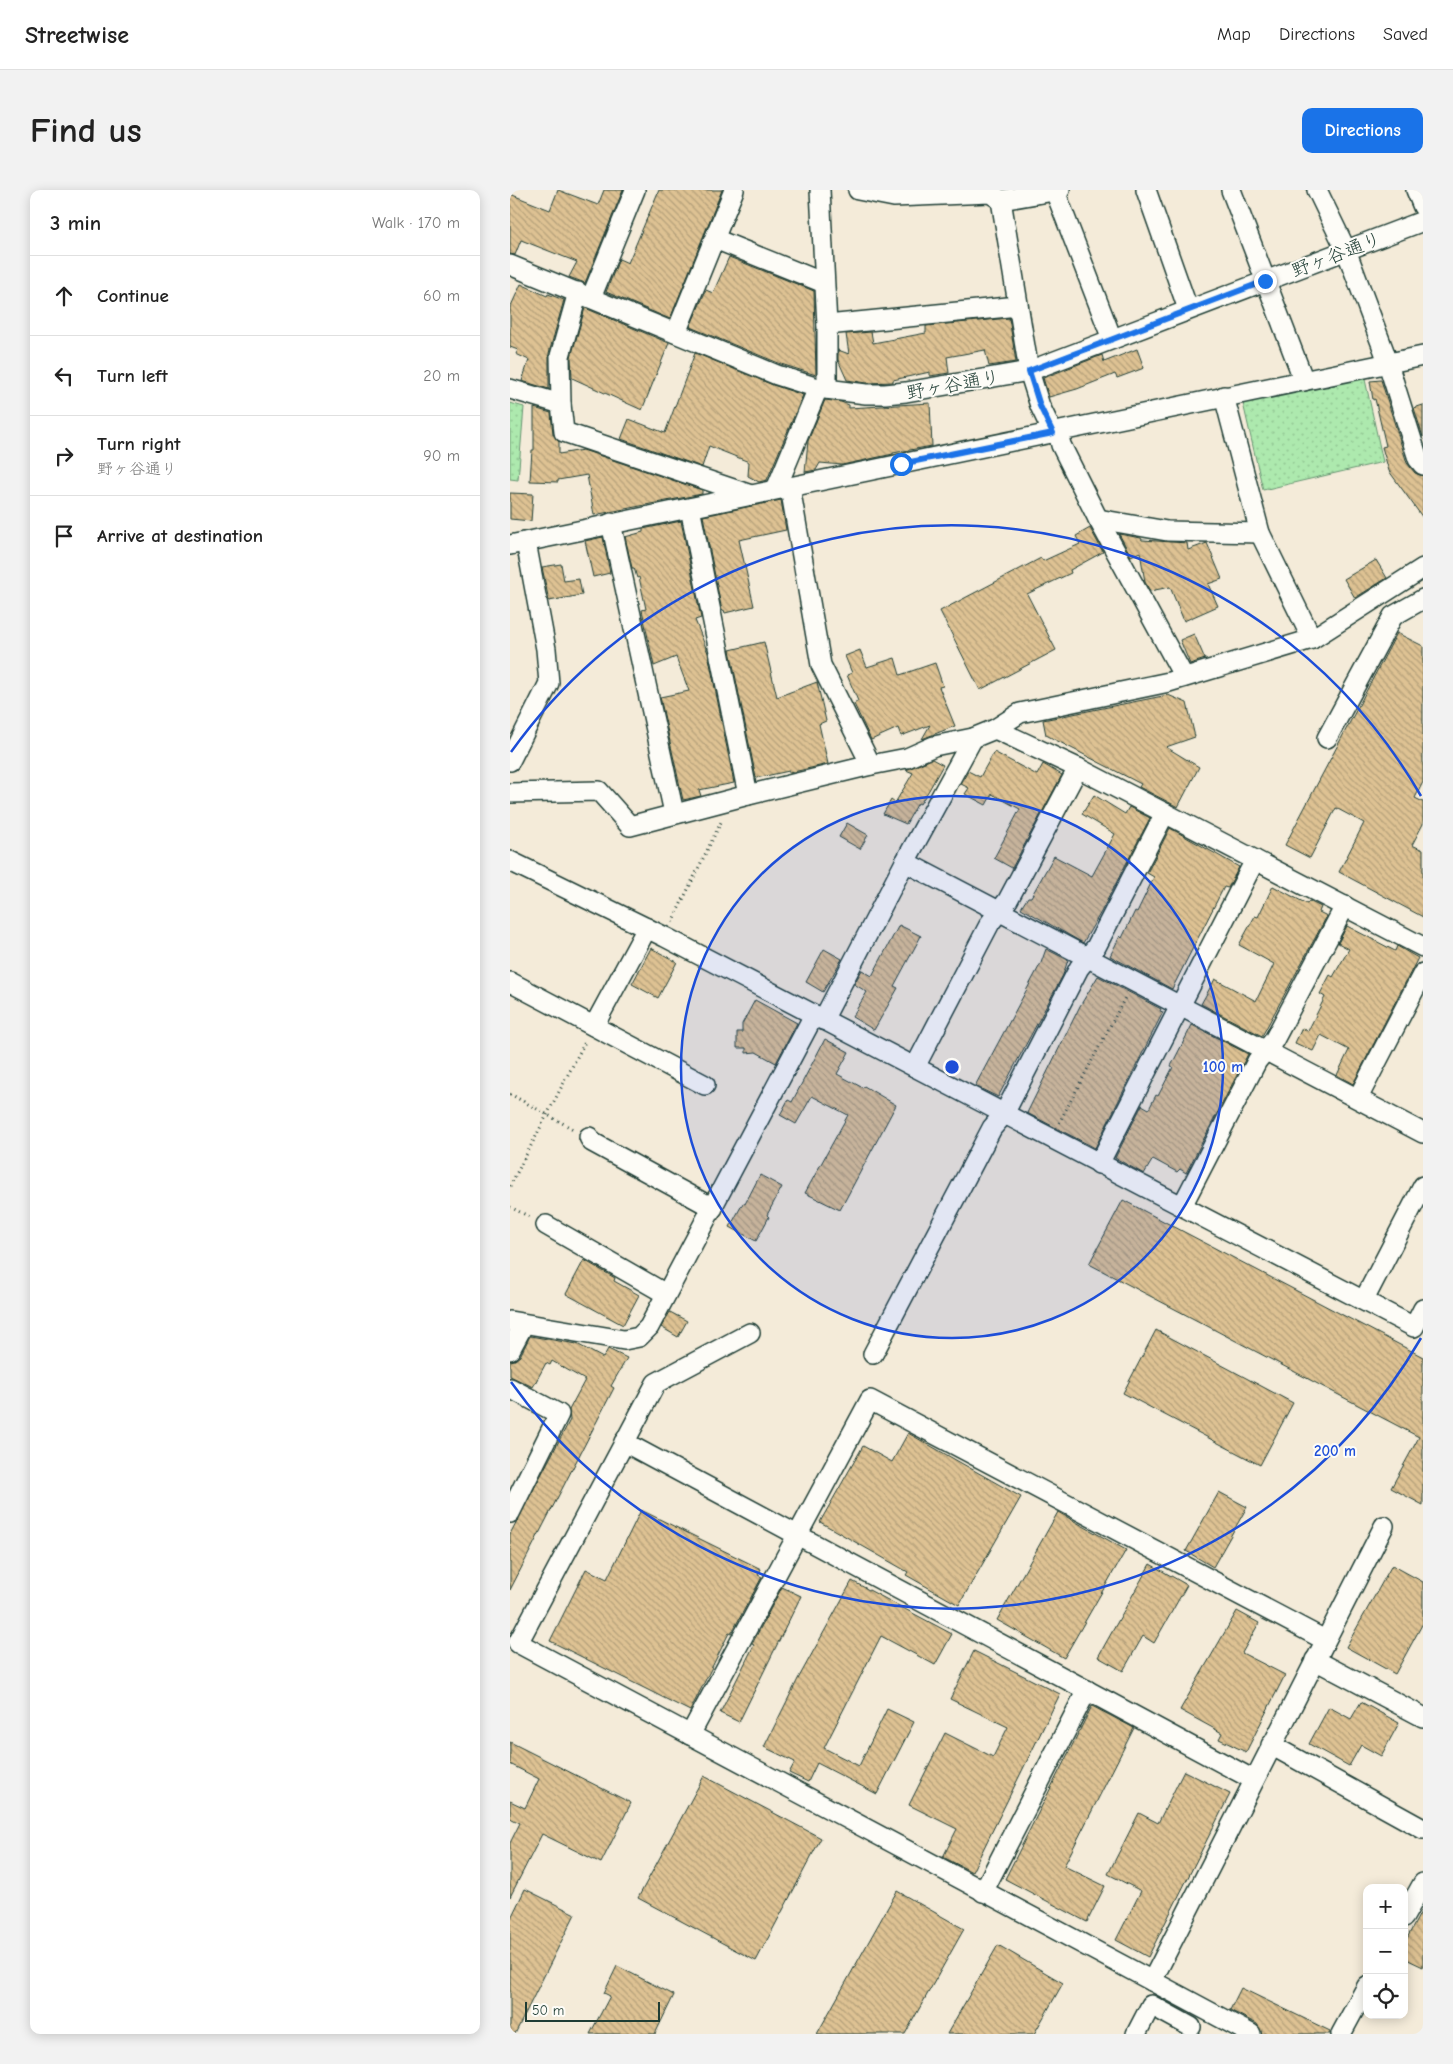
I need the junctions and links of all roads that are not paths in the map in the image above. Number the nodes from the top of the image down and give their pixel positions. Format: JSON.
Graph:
{"nodes":[{"id":1,"x":635,"y":190,"type":"edge"},
{"id":2,"x":734,"y":190,"type":"edge"},
{"id":3,"x":820,"y":190,"type":"edge"},
{"id":4,"x":858,"y":190,"type":"edge"},
{"id":5,"x":1058,"y":190,"type":"edge"},
{"id":6,"x":1146,"y":190,"type":"edge"},
{"id":7,"x":1231,"y":190,"type":"edge"},
{"id":8,"x":1318,"y":190,"type":"edge"},
{"id":9,"x":1416,"y":190,"type":"edge"},
{"id":10,"x":994,"y":194,"type":"edge"},
{"id":11,"x":1423,"y":207,"type":"edge"},
{"id":12,"x":1423,"y":221,"type":"edge"},
{"id":13,"x":715,"y":239,"type":"junction"},
{"id":14,"x":1346,"y":250,"type":"junction"},
{"id":15,"x":510,"y":265,"type":"edge"},
{"id":16,"x":1265,"y":281,"type":"junction"},
{"id":17,"x":824,"y":283,"type":"junction"},
{"id":18,"x":584,"y":295,"type":"junction"},
{"id":19,"x":1018,"y":306,"type":"junction"},
{"id":20,"x":1188,"y":309,"type":"junction"},
{"id":21,"x":827,"y":325,"type":"junction"},
{"id":22,"x":676,"y":333,"type":"junction"},
{"id":23,"x":1112,"y":339,"type":"junction"},
{"id":24,"x":1423,"y":356,"type":"edge"},
{"id":25,"x":1388,"y":363,"type":"junction"},
{"id":26,"x":1029,"y":371,"type":"junction"},
{"id":27,"x":1304,"y":381,"type":"junction"},
{"id":28,"x":823,"y":388,"type":"junction"},
{"id":29,"x":510,"y":389,"type":"edge"},
{"id":30,"x":1224,"y":396,"type":"junction"},
{"id":31,"x":561,"y":404,"type":"junction"},
{"id":32,"x":1056,"y":433,"type":"junction"},
{"id":33,"x":1423,"y":465,"type":"edge"},
{"id":34,"x":783,"y":488,"type":"junction"},
{"id":35,"x":751,"y":495,"type":"junction"},
{"id":36,"x":690,"y":508,"type":"junction"},
{"id":37,"x":1098,"y":519,"type":"junction"},
{"id":38,"x":611,"y":523,"type":"junction"},
{"id":39,"x":1260,"y":533,"type":"junction"},
{"id":40,"x":518,"y":544,"type":"edge"},
{"id":41,"x":1423,"y":568,"type":"edge"},
{"id":42,"x":1423,"y":599,"type":"edge"},
{"id":43,"x":1312,"y":639,"type":"junction"},
{"id":44,"x":1184,"y":677,"type":"junction"},
{"id":45,"x":995,"y":729,"type":"junction"},
{"id":46,"x":973,"y":738,"type":"junction"},
{"id":47,"x":1327,"y":738,"type":"dead end"},
{"id":48,"x":510,"y":761,"type":"edge"},
{"id":49,"x":871,"y":765,"type":"junction"},
{"id":50,"x":1078,"y":768,"type":"junction"},
{"id":51,"x":510,"y":792,"type":"edge"},
{"id":52,"x":740,"y":797,"type":"junction"},
{"id":53,"x":674,"y":813,"type":"junction"},
{"id":54,"x":1165,"y":813,"type":"junction"},
{"id":55,"x":510,"y":860,"type":"edge"},
{"id":56,"x":1255,"y":860,"type":"junction"},
{"id":57,"x":904,"y":862,"type":"junction"},
{"id":58,"x":1345,"y":906,"type":"junction"},
{"id":59,"x":998,"y":911,"type":"junction"},
{"id":60,"x":647,"y":928,"type":"junction"},
{"id":61,"x":1423,"y":947,"type":"edge"},
{"id":62,"x":1087,"y":958,"type":"junction"},
{"id":63,"x":1423,"y":973,"type":"edge"},
{"id":64,"x":510,"y":982,"type":"edge"},
{"id":65,"x":1180,"y":1006,"type":"junction"},
{"id":66,"x":819,"y":1017,"type":"junction"},
{"id":67,"x":594,"y":1026,"type":"junction"},
{"id":68,"x":1265,"y":1050,"type":"junction"},
{"id":69,"x":915,"y":1067,"type":"junction"},
{"id":70,"x":705,"y":1085,"type":"dead end"},
{"id":71,"x":1358,"y":1098,"type":"junction"},
{"id":72,"x":1004,"y":1114,"type":"junction"},
{"id":73,"x":1423,"y":1133,"type":"edge"},
{"id":74,"x":588,"y":1137,"type":"road end"},
{"id":75,"x":1099,"y":1164,"type":"junction"},
{"id":76,"x":1423,"y":1186,"type":"edge"},
{"id":77,"x":1182,"y":1206,"type":"junction"},
{"id":78,"x":713,"y":1208,"type":"junction"},
{"id":79,"x":546,"y":1225,"type":"road end"},
{"id":80,"x":666,"y":1294,"type":"junction"},
{"id":81,"x":1364,"y":1300,"type":"junction"},
{"id":82,"x":1423,"y":1309,"type":"edge"},
{"id":83,"x":517,"y":1322,"type":"edge"},
{"id":84,"x":750,"y":1333,"type":"dead end"},
{"id":85,"x":510,"y":1350,"type":"edge"},
{"id":86,"x":872,"y":1354,"type":"dead end"},
{"id":87,"x":510,"y":1388,"type":"edge"},
{"id":88,"x":624,"y":1442,"type":"junction"},
{"id":89,"x":510,"y":1513,"type":"edge"},
{"id":90,"x":1384,"y":1526,"type":"dead end"},
{"id":91,"x":799,"y":1535,"type":"junction"},
{"id":92,"x":1325,"y":1640,"type":"junction"},
{"id":93,"x":1315,"y":1660,"type":"junction"},
{"id":94,"x":1087,"y":1690,"type":"junction"},
{"id":95,"x":1423,"y":1717,"type":"edge"},
{"id":96,"x":690,"y":1735,"type":"junction"},
{"id":97,"x":1272,"y":1745,"type":"junction"},
{"id":98,"x":1254,"y":1780,"type":"junction"},
{"id":99,"x":1423,"y":1829,"type":"edge"},
{"id":100,"x":1423,"y":1883,"type":"edge"},
{"id":101,"x":983,"y":1892,"type":"junction"},
{"id":102,"x":1408,"y":1910,"type":"edge"},
{"id":103,"x":1152,"y":1981,"type":"junction"},
{"id":104,"x":1363,"y":1994,"type":"edge"},
{"id":105,"x":1191,"y":2026,"type":"dead end"},
{"id":106,"x":1342,"y":2033,"type":"edge"},
{"id":107,"x":1136,"y":2034,"type":"edge"},
{"id":108,"x":1250,"y":2034,"type":"edge"}],
"edges":[{"from":1,"to":18,"type":"street"},
{"from":2,"to":13,"type":"street"},
{"from":3,"to":17,"type":"street"},
{"from":4,"to":10,"type":"street"},
{"from":5,"to":10,"type":"street"},
{"from":5,"to":23,"type":"street"},
{"from":6,"to":20,"type":"street"},
{"from":7,"to":16,"type":"street"},
{"from":8,"to":14,"type":"street"},
{"from":9,"to":11,"type":"street"},
{"from":10,"to":19,"type":"street"},
{"from":12,"to":14,"type":"street","name":"野ヶ谷通り"},
{"from":13,"to":17,"type":"street"},
{"from":13,"to":22,"type":"street"},
{"from":14,"to":16,"type":"street","name":"野ヶ谷通り"},
{"from":14,"to":25,"type":"street"},
{"from":15,"to":18,"type":"street","name":"野ヶ谷通り"},
{"from":16,"to":20,"type":"street","name":"野ヶ谷通り"},
{"from":16,"to":27,"type":"street"},
{"from":17,"to":21,"type":"street"},
{"from":18,"to":22,"type":"street","name":"野ヶ谷通り"},
{"from":18,"to":31,"type":"street"},
{"from":19,"to":21,"type":"street"},
{"from":19,"to":26,"type":"street"},
{"from":20,"to":23,"type":"street","name":"野ヶ谷通り"},
{"from":21,"to":28,"type":"street"},
{"from":22,"to":28,"type":"street","name":"野ヶ谷通り"},
{"from":23,"to":26,"type":"street","name":"野ヶ谷通り"},
{"from":24,"to":25,"type":"street"},
{"from":25,"to":27,"type":"street"},
{"from":25,"to":33,"type":"street"},
{"from":26,"to":28,"type":"street","name":"野ヶ谷通り"},
{"from":26,"to":32,"type":"street"},
{"from":27,"to":30,"type":"street"},
{"from":28,"to":34,"type":"street"},
{"from":29,"to":31,"type":"street"},
{"from":30,"to":32,"type":"street"},
{"from":30,"to":39,"type":"street"},
{"from":31,"to":35,"type":"street"},
{"from":32,"to":34,"type":"street"},
{"from":32,"to":37,"type":"street"},
{"from":34,"to":35,"type":"street"},
{"from":34,"to":49,"type":"street"},
{"from":35,"to":36,"type":"street"},
{"from":36,"to":38,"type":"street"},
{"from":36,"to":52,"type":"street"},
{"from":37,"to":39,"type":"street"},
{"from":37,"to":44,"type":"street"},
{"from":38,"to":40,"type":"street"},
{"from":38,"to":53,"type":"street"},
{"from":39,"to":43,"type":"street"},
{"from":40,"to":48,"type":"street"},
{"from":41,"to":43,"type":"street"},
{"from":42,"to":47,"type":"street"},
{"from":43,"to":44,"type":"street"},
{"from":44,"to":45,"type":"street"},
{"from":45,"to":46,"type":"street"},
{"from":45,"to":50,"type":"street"},
{"from":46,"to":49,"type":"street"},
{"from":46,"to":57,"type":"street"},
{"from":49,"to":52,"type":"street"},
{"from":50,"to":54,"type":"street"},
{"from":50,"to":59,"type":"street"},
{"from":51,"to":53,"type":"street"},
{"from":52,"to":53,"type":"street"},
{"from":54,"to":56,"type":"street"},
{"from":54,"to":62,"type":"street"},
{"from":55,"to":60,"type":"street"},
{"from":56,"to":58,"type":"street"},
{"from":56,"to":65,"type":"street"},
{"from":57,"to":59,"type":"street"},
{"from":57,"to":66,"type":"street"},
{"from":58,"to":61,"type":"street"},
{"from":58,"to":68,"type":"street"},
{"from":59,"to":62,"type":"street"},
{"from":59,"to":69,"type":"street"},
{"from":60,"to":66,"type":"street"},
{"from":60,"to":67,"type":"street"},
{"from":62,"to":65,"type":"street"},
{"from":62,"to":72,"type":"street"},
{"from":63,"to":71,"type":"street"},
{"from":64,"to":67,"type":"street"},
{"from":65,"to":68,"type":"street"},
{"from":65,"to":75,"type":"street"},
{"from":66,"to":69,"type":"street"},
{"from":66,"to":78,"type":"street"},
{"from":67,"to":70,"type":"street"},
{"from":68,"to":71,"type":"street"},
{"from":68,"to":77,"type":"street"},
{"from":69,"to":72,"type":"street"},
{"from":71,"to":73,"type":"street"},
{"from":72,"to":75,"type":"street"},
{"from":72,"to":86,"type":"street"},
{"from":74,"to":78,"type":"street"},
{"from":75,"to":77,"type":"street"},
{"from":76,"to":81,"type":"street"},
{"from":77,"to":81,"type":"street"},
{"from":78,"to":80,"type":"street"},
{"from":79,"to":80,"type":"street"},
{"from":80,"to":83,"type":"street"},
{"from":81,"to":82,"type":"street"},
{"from":83,"to":85,"type":"street"},
{"from":84,"to":88,"type":"street"},
{"from":87,"to":89,"type":"street"},
{"from":88,"to":91,"type":"street"},
{"from":88,"to":96,"type":"street"},
{"from":90,"to":92,"type":"street"},
{"from":91,"to":92,"type":"street"},
{"from":91,"to":94,"type":"street"},
{"from":91,"to":96,"type":"street"},
{"from":92,"to":93,"type":"street"},
{"from":93,"to":95,"type":"street"},
{"from":93,"to":97,"type":"street"},
{"from":94,"to":98,"type":"street"},
{"from":94,"to":101,"type":"street"},
{"from":96,"to":101,"type":"street"},
{"from":97,"to":98,"type":"street"},
{"from":97,"to":99,"type":"street"},
{"from":98,"to":103,"type":"street"},
{"from":100,"to":102,"type":"street"},
{"from":101,"to":103,"type":"street"},
{"from":103,"to":108,"type":"street"},
{"from":104,"to":106,"type":"street"},
{"from":105,"to":107,"type":"street"}]}
